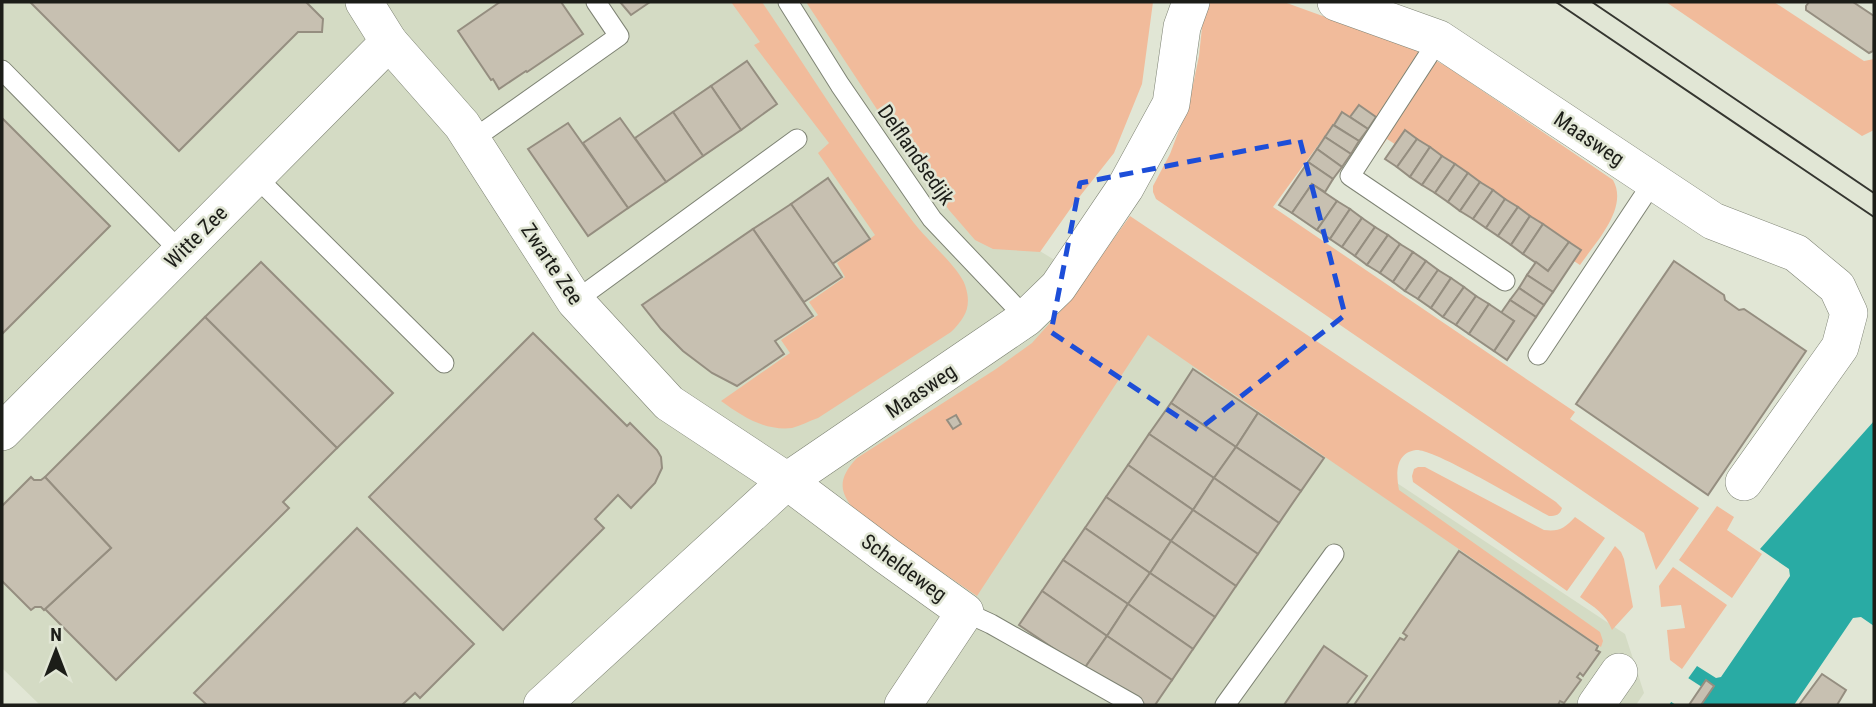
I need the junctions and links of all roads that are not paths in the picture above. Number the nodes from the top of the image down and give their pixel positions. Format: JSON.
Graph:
{"nodes":[{"id":1,"x":364,"y":2,"type":"edge"},
{"id":2,"x":596,"y":2,"type":"edge"},
{"id":3,"x":788,"y":2,"type":"edge"},
{"id":4,"x":1191,"y":2,"type":"edge"},
{"id":5,"x":1336,"y":2,"type":"edge"},
{"id":6,"x":1439,"y":38,"type":"junction"},
{"id":7,"x":389,"y":42,"type":"junction"},
{"id":8,"x":2,"y":71,"type":"edge"},
{"id":9,"x":797,"y":139,"type":"dead end"},
{"id":10,"x":472,"y":140,"type":"junction"},
{"id":11,"x":256,"y":177,"type":"junction"},
{"id":12,"x":1653,"y":182,"type":"junction"},
{"id":13,"x":181,"y":252,"type":"junction"},
{"id":14,"x":1505,"y":281,"type":"dead end"},
{"id":15,"x":575,"y":302,"type":"junction"},
{"id":16,"x":1026,"y":318,"type":"junction"},
{"id":17,"x":1538,"y":355,"type":"dead end"},
{"id":18,"x":444,"y":362,"type":"dead end"},
{"id":19,"x":2,"y":432,"type":"edge"},
{"id":20,"x":787,"y":481,"type":"junction"},
{"id":21,"x":1744,"y":482,"type":"dead end"},
{"id":22,"x":1334,"y":554,"type":"dead end"},
{"id":23,"x":965,"y":612,"type":"junction"},
{"id":24,"x":1619,"y":672,"type":"dead end"},
{"id":25,"x":542,"y":705,"type":"edge"},
{"id":26,"x":903,"y":705,"type":"edge"},
{"id":27,"x":1133,"y":705,"type":"edge"},
{"id":28,"x":1225,"y":705,"type":"edge"},
{"id":29,"x":1595,"y":705,"type":"edge"}],
"edges":[{"from":1,"to":7,"type":"street","name":"Zwarte Zee"},
{"from":2,"to":10,"type":"lane"},
{"from":3,"to":16,"type":"lane","name":"Delflandsedijk"},
{"from":4,"to":16,"type":"street","name":"Maasweg"},
{"from":5,"to":6,"type":"street","name":"Maasweg"},
{"from":6,"to":12,"type":"street","name":"Maasweg"},
{"from":6,"to":14,"type":"lane"},
{"from":7,"to":10,"type":"street","name":"Zwarte Zee"},
{"from":7,"to":11,"type":"street","name":"Witte Zee"},
{"from":8,"to":13,"type":"lane"},
{"from":9,"to":15,"type":"lane"},
{"from":10,"to":15,"type":"street","name":"Zwarte Zee"},
{"from":11,"to":13,"type":"street","name":"Witte Zee"},
{"from":11,"to":18,"type":"lane"},
{"from":12,"to":17,"type":"lane"},
{"from":12,"to":21,"type":"street","name":"Maasweg"},
{"from":13,"to":19,"type":"street","name":"Witte Zee"},
{"from":15,"to":20,"type":"street","name":"Zwarte Zee"},
{"from":16,"to":20,"type":"street","name":"Maasweg"},
{"from":20,"to":23,"type":"street","name":"Scheldeweg"},
{"from":20,"to":25,"type":"street","name":"Maasweg"},
{"from":22,"to":28,"type":"lane"},
{"from":23,"to":26,"type":"street","name":"Scheldeweg"},
{"from":23,"to":27,"type":"lane"},
{"from":24,"to":29,"type":"street"}]}
